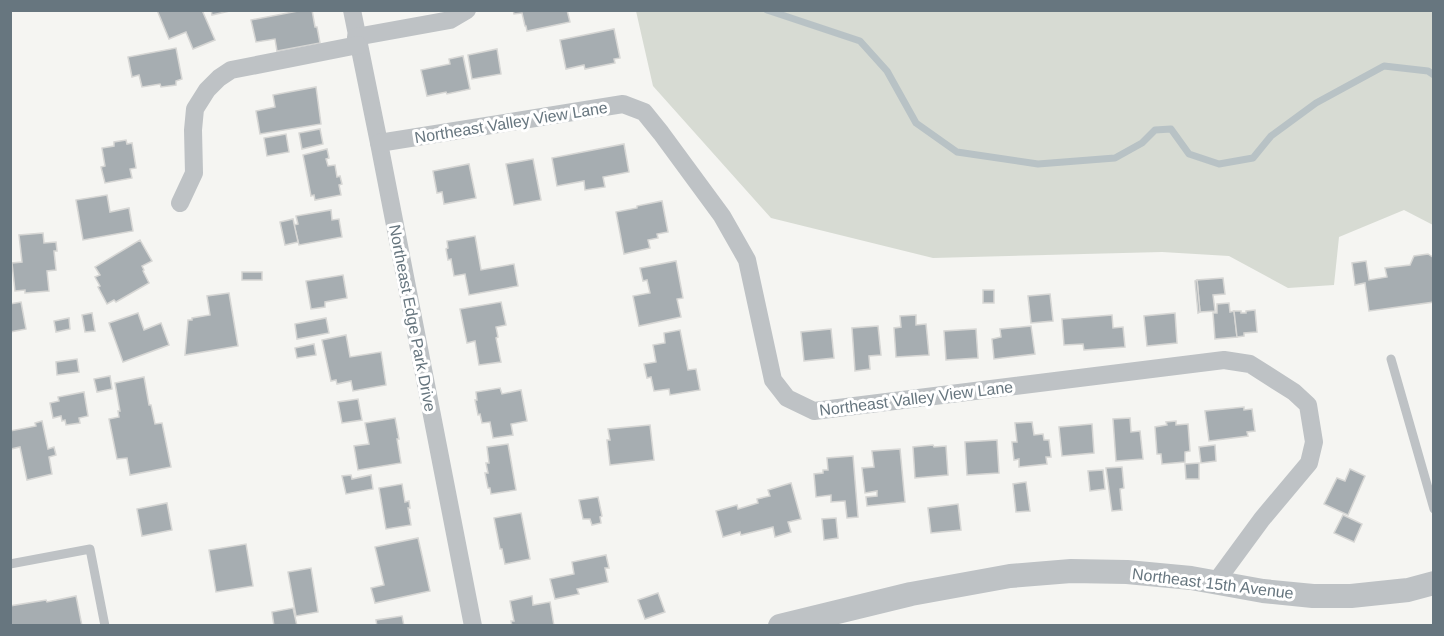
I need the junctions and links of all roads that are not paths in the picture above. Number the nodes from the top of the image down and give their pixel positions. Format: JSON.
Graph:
{"nodes":[{"id":1,"x":352,"y":10,"type":"edge"},
{"id":2,"x":467,"y":10,"type":"edge"},
{"id":3,"x":357,"y":41,"type":"junction"},
{"id":4,"x":379,"y":143,"type":"junction"},
{"id":5,"x":180,"y":203,"type":"dead end"},
{"id":6,"x":1391,"y":359,"type":"dead end"},
{"id":7,"x":1434,"y":509,"type":"edge"},
{"id":8,"x":10,"y":564,"type":"edge"},
{"id":9,"x":1215,"y":583,"type":"junction"},
{"id":10,"x":1434,"y":583,"type":"edge"},
{"id":11,"x":105,"y":626,"type":"edge"},
{"id":12,"x":473,"y":626,"type":"edge"},
{"id":13,"x":780,"y":626,"type":"edge"}],
"edges":[{"from":1,"to":3,"type":"street","name":"Northeast Edge Park Drive"},
{"from":2,"to":3,"type":"street"},
{"from":3,"to":4,"type":"street","name":"Northeast Edge Park Drive"},
{"from":3,"to":5,"type":"street"},
{"from":4,"to":9,"type":"street","name":"Northeast Valley View Lane"},
{"from":4,"to":12,"type":"street","name":"Northeast Edge Park Drive"},
{"from":6,"to":7,"type":"lane"},
{"from":8,"to":11,"type":"lane"},
{"from":9,"to":10,"type":"street","name":"Northeast 15th Avenue"},
{"from":9,"to":13,"type":"street","name":"Northeast 15th Avenue"}]}
